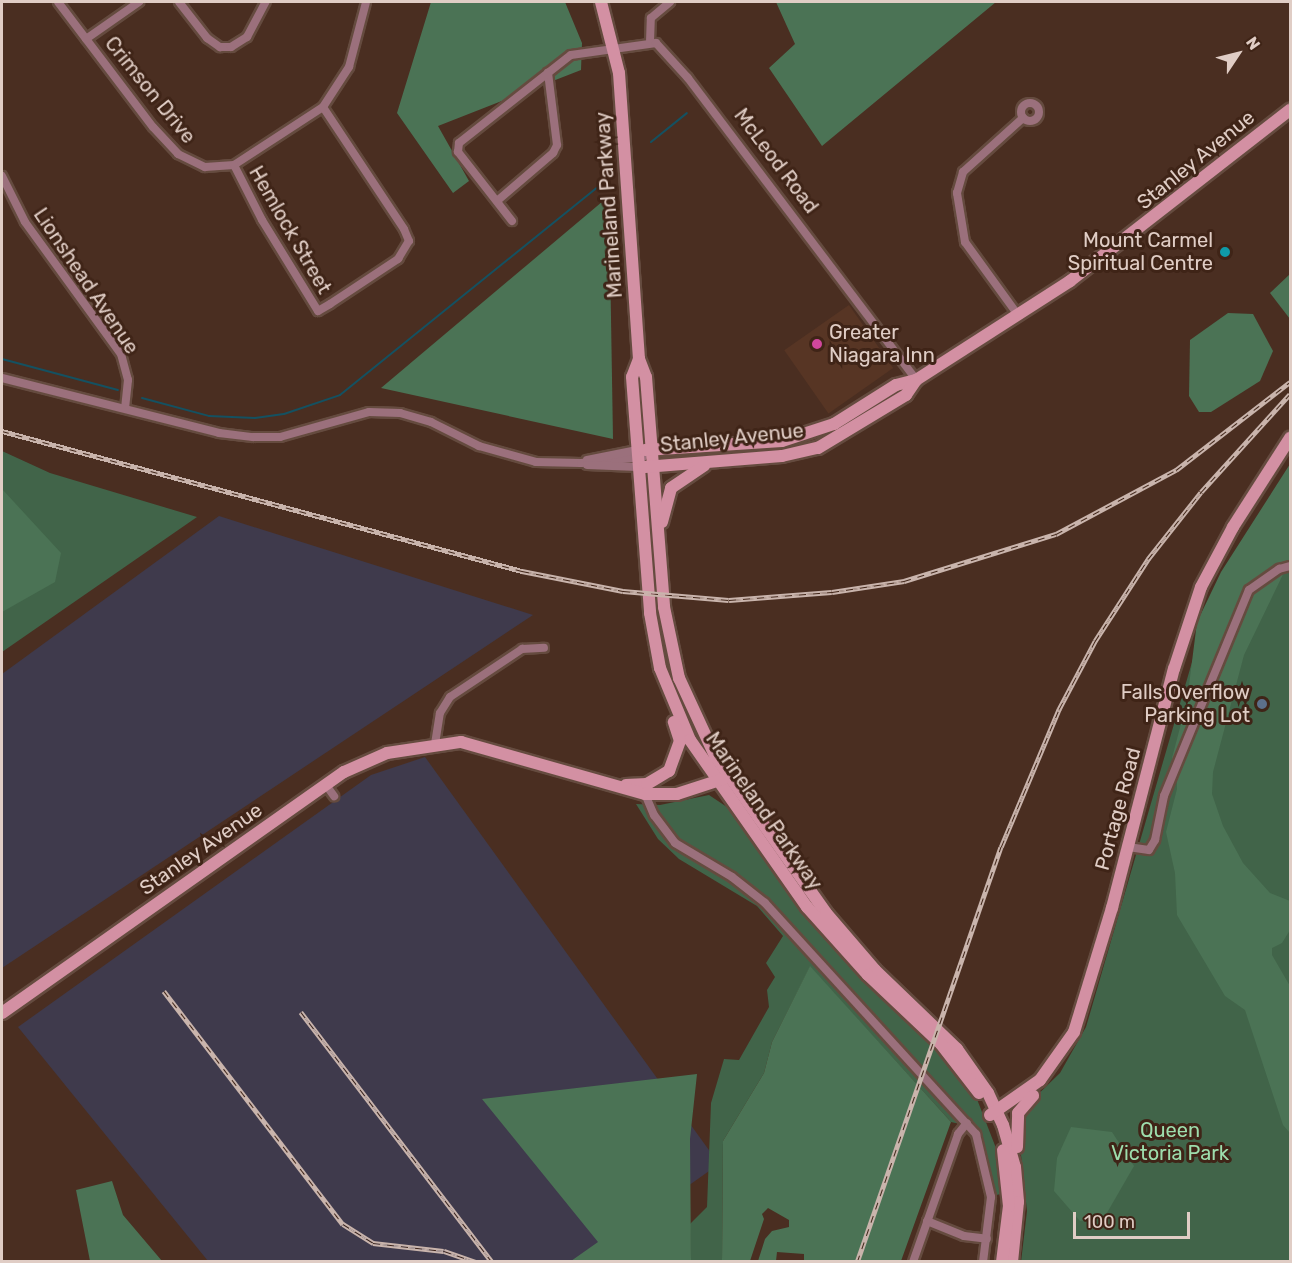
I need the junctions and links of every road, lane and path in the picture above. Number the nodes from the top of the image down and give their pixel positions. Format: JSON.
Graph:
{"nodes":[{"id":1,"x":58,"y":2,"type":"edge"},
{"id":2,"x":139,"y":2,"type":"edge"},
{"id":3,"x":179,"y":2,"type":"edge"},
{"id":4,"x":266,"y":2,"type":"edge"},
{"id":5,"x":366,"y":2,"type":"edge"},
{"id":6,"x":601,"y":2,"type":"edge"},
{"id":7,"x":670,"y":2,"type":"edge"},
{"id":8,"x":86,"y":39,"type":"junction"},
{"id":9,"x":650,"y":42,"type":"junction"},
{"id":10,"x":615,"y":49,"type":"junction"},
{"id":11,"x":548,"y":73,"type":"junction"},
{"id":12,"x":323,"y":107,"type":"junction"},
{"id":13,"x":1290,"y":110,"type":"edge"},
{"id":14,"x":1023,"y":118,"type":"dead end"},
{"id":15,"x":234,"y":165,"type":"junction"},
{"id":16,"x":2,"y":176,"type":"edge"},
{"id":17,"x":497,"y":201,"type":"junction"},
{"id":18,"x":512,"y":221,"type":"dead end"},
{"id":19,"x":1018,"y":315,"type":"junction"},
{"id":20,"x":639,"y":359,"type":"junction"},
{"id":21,"x":2,"y":378,"type":"edge"},
{"id":22,"x":916,"y":380,"type":"junction"},
{"id":23,"x":125,"y":408,"type":"junction"},
{"id":24,"x":1290,"y":438,"type":"edge"},
{"id":25,"x":652,"y":450,"type":"junction"},
{"id":26,"x":637,"y":458,"type":"junction"},
{"id":27,"x":715,"y":462,"type":"junction"},
{"id":28,"x":581,"y":463,"type":"junction"},
{"id":29,"x":652,"y":466,"type":"junction"},
{"id":30,"x":659,"y":544,"type":"junction"},
{"id":31,"x":1290,"y":566,"type":"edge"},
{"id":32,"x":650,"y":614,"type":"junction"},
{"id":33,"x":544,"y":648,"type":"dead end"},
{"id":34,"x":435,"y":744,"type":"junction"},
{"id":35,"x":729,"y":775,"type":"junction"},
{"id":36,"x":717,"y":783,"type":"junction"},
{"id":37,"x":326,"y":785,"type":"junction"},
{"id":38,"x":612,"y":785,"type":"junction"},
{"id":39,"x":645,"y":794,"type":"junction"},
{"id":40,"x":334,"y":796,"type":"dead end"},
{"id":41,"x":1128,"y":847,"type":"junction"},
{"id":42,"x":1094,"y":972,"type":"junction"},
{"id":43,"x":2,"y":1013,"type":"edge"},
{"id":44,"x":994,"y":1113,"type":"junction"},
{"id":45,"x":968,"y":1123,"type":"junction"},
{"id":46,"x":927,"y":1221,"type":"junction"},
{"id":47,"x":987,"y":1239,"type":"junction"},
{"id":48,"x":913,"y":1262,"type":"edge"},
{"id":49,"x":983,"y":1262,"type":"edge"},
{"id":50,"x":1002,"y":1262,"type":"edge"},
{"id":51,"x":1012,"y":1262,"type":"edge"},
{"id":52,"x":1017,"y":1262,"type":"edge"}],
"edges":[{"from":1,"to":8,"type":"street","name":"Crimson Drive"},
{"from":2,"to":8,"type":"street"},
{"from":3,"to":4,"type":"street"},
{"from":5,"to":12,"type":"street"},
{"from":6,"to":10,"type":"main road"},
{"from":7,"to":9,"type":"street"},
{"from":8,"to":15,"type":"street","name":"Crimson Drive"},
{"from":9,"to":10,"type":"street"},
{"from":9,"to":22,"type":"street","name":"McLeod Road"},
{"from":10,"to":11,"type":"street"},
{"from":10,"to":20,"type":"main road","name":"Marineland Parkway"},
{"from":11,"to":17,"type":"street"},
{"from":11,"to":17,"type":"street"},
{"from":12,"to":15,"type":"street"},
{"from":12,"to":15,"type":"street","name":"Hemlock Street"},
{"from":13,"to":19,"type":"main road","name":"Stanley Avenue"},
{"from":14,"to":19,"type":"street"},
{"from":16,"to":23,"type":"street","name":"Lionshead Avenue"},
{"from":17,"to":18,"type":"street"},
{"from":19,"to":22,"type":"main road","name":"Stanley Avenue"},
{"from":20,"to":25,"type":"main road","name":"Marineland Parkway"},
{"from":20,"to":26,"type":"main road","name":"Marineland Parkway"},
{"from":21,"to":23,"type":"street"},
{"from":22,"to":25,"type":"main road","name":"Stanley Avenue"},
{"from":22,"to":27,"type":"main road","name":"Stanley Avenue"},
{"from":23,"to":28,"type":"street"},
{"from":24,"to":41,"type":"main road","name":"Portage Road"},
{"from":25,"to":26,"type":"main road","name":"Stanley Avenue"},
{"from":25,"to":29,"type":"main road","name":"Marineland Parkway"},
{"from":26,"to":28,"type":"street"},
{"from":26,"to":28,"type":"street"},
{"from":26,"to":29,"type":"main road","name":"Stanley Avenue"},
{"from":26,"to":32,"type":"main road","name":"Marineland Parkway"},
{"from":27,"to":29,"type":"main road","name":"Stanley Avenue"},
{"from":27,"to":30,"type":"main road"},
{"from":29,"to":30,"type":"main road","name":"Marineland Parkway"},
{"from":30,"to":35,"type":"main road","name":"Marineland Parkway"},
{"from":31,"to":41,"type":"street"},
{"from":32,"to":36,"type":"main road","name":"Marineland Parkway"},
{"from":32,"to":38,"type":"main road"},
{"from":33,"to":34,"type":"street"},
{"from":34,"to":37,"type":"main road","name":"Stanley Avenue"},
{"from":34,"to":38,"type":"main road","name":"Stanley Avenue"},
{"from":35,"to":36,"type":"main road","name":"Stanley Avenue"},
{"from":35,"to":44,"type":"main road","name":"Marineland Parkway"},
{"from":36,"to":39,"type":"main road","name":"Stanley Avenue"},
{"from":36,"to":44,"type":"main road","name":"Marineland Parkway"},
{"from":37,"to":40,"type":"street"},
{"from":37,"to":43,"type":"main road","name":"Stanley Avenue"},
{"from":38,"to":39,"type":"main road","name":"Stanley Avenue"},
{"from":39,"to":45,"type":"street"},
{"from":41,"to":42,"type":"main road","name":"Portage Road"},
{"from":42,"to":44,"type":"main road","name":"Portage Road"},
{"from":42,"to":52,"type":"main road"},
{"from":44,"to":50,"type":"main road"},
{"from":44,"to":51,"type":"main road"},
{"from":45,"to":46,"type":"street"},
{"from":45,"to":47,"type":"street"},
{"from":46,"to":47,"type":"street"},
{"from":46,"to":48,"type":"street"},
{"from":47,"to":49,"type":"street"}]}
